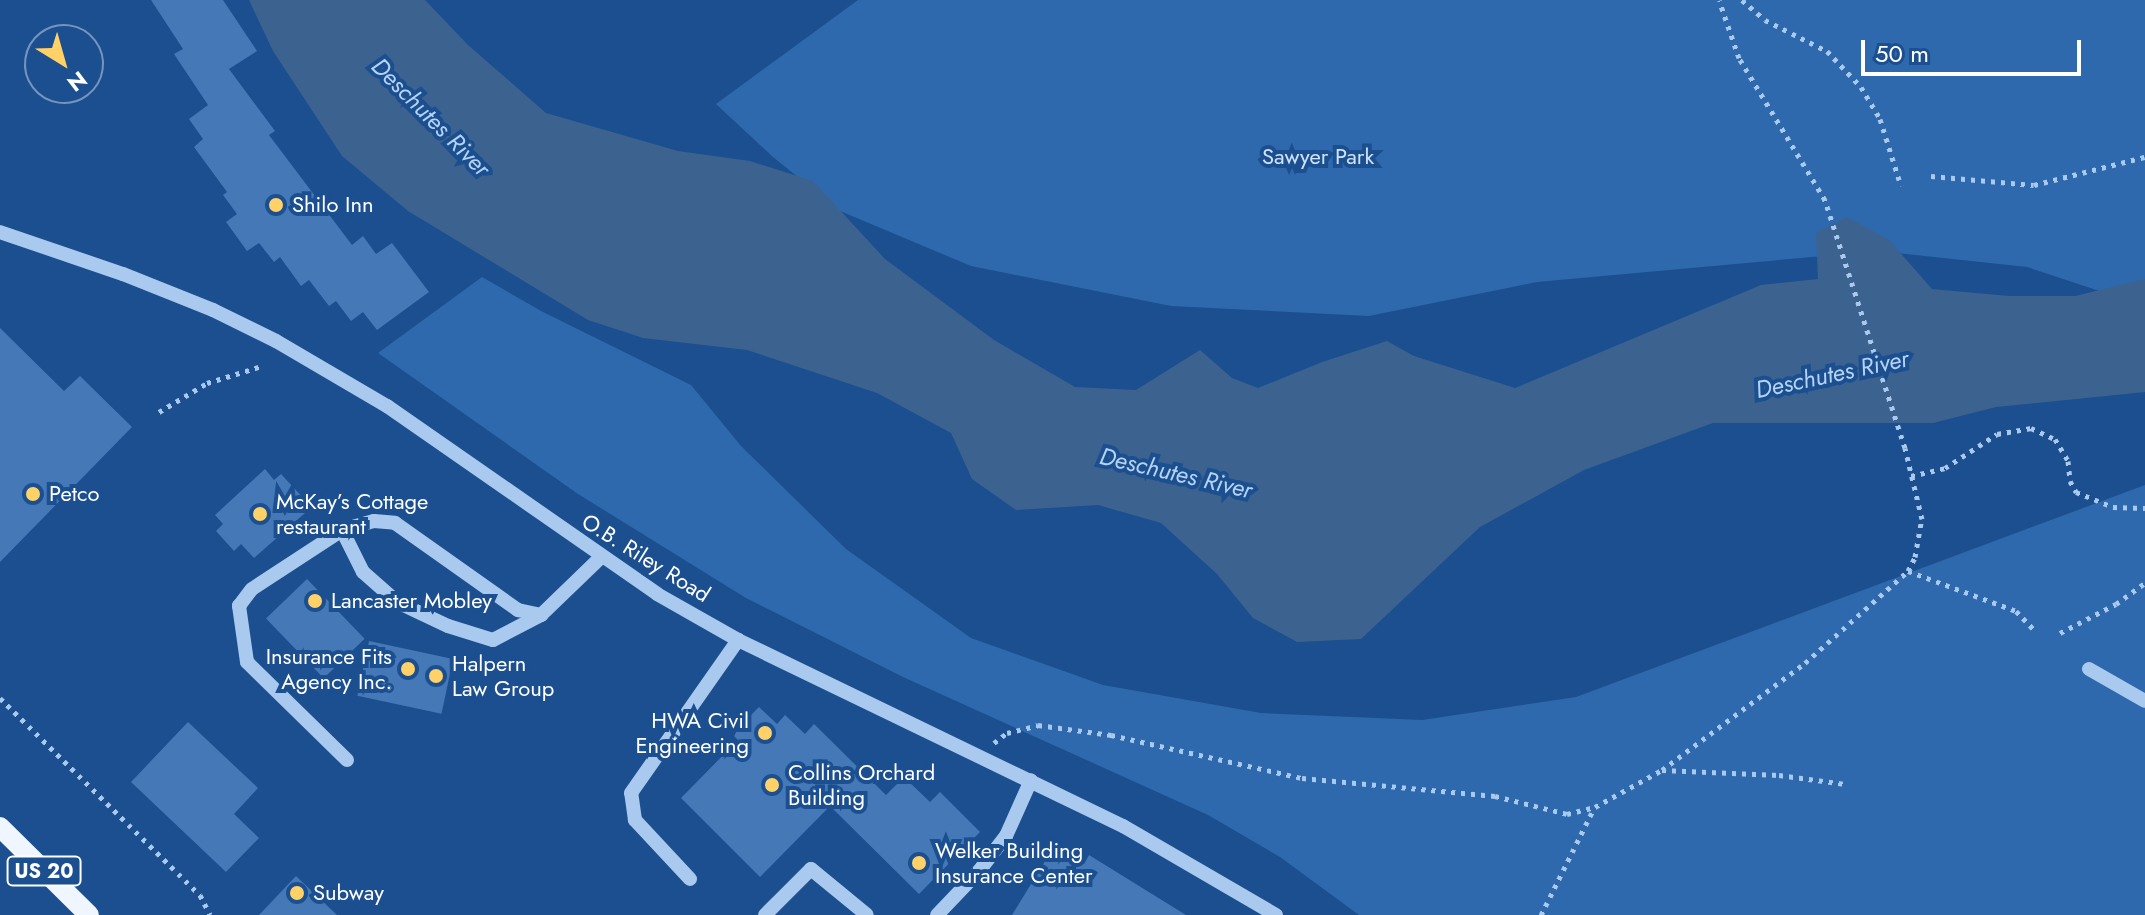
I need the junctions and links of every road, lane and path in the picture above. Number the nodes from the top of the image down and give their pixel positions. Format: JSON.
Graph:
{"nodes":[{"id":1,"x":1719,"y":0,"type":"edge"},
{"id":2,"x":1742,"y":0,"type":"edge"},
{"id":3,"x":2145,"y":157,"type":"edge"},
{"id":4,"x":1931,"y":176,"type":"dead end"},
{"id":5,"x":1901,"y":186,"type":"dead end"},
{"id":6,"x":0,"y":232,"type":"edge"},
{"id":7,"x":262,"y":366,"type":"dead end"},
{"id":8,"x":159,"y":412,"type":"dead end"},
{"id":9,"x":1911,"y":476,"type":"junction"},
{"id":10,"x":2145,"y":508,"type":"edge"},
{"id":11,"x":342,"y":530,"type":"junction"},
{"id":12,"x":601,"y":557,"type":"junction"},
{"id":13,"x":1908,"y":571,"type":"junction"},
{"id":14,"x":2145,"y":583,"type":"edge"},
{"id":15,"x":541,"y":615,"type":"junction"},
{"id":16,"x":2035,"y":631,"type":"dead end"},
{"id":17,"x":2060,"y":633,"type":"dead end"},
{"id":18,"x":738,"y":640,"type":"junction"},
{"id":19,"x":2089,"y":669,"type":"dead end"},
{"id":20,"x":0,"y":698,"type":"edge"},
{"id":21,"x":2145,"y":701,"type":"edge"},
{"id":22,"x":977,"y":755,"type":"junction"},
{"id":23,"x":347,"y":760,"type":"dead end"},
{"id":24,"x":1662,"y":770,"type":"junction"},
{"id":25,"x":1031,"y":780,"type":"junction"},
{"id":26,"x":1845,"y":784,"type":"dead end"},
{"id":27,"x":1595,"y":807,"type":"junction"},
{"id":28,"x":0,"y":827,"type":"edge"},
{"id":29,"x":690,"y":879,"type":"dead end"},
{"id":30,"x":89,"y":915,"type":"edge"},
{"id":31,"x":210,"y":915,"type":"edge"},
{"id":32,"x":765,"y":915,"type":"edge"},
{"id":33,"x":867,"y":915,"type":"edge"},
{"id":34,"x":937,"y":915,"type":"edge"},
{"id":35,"x":1276,"y":915,"type":"edge"},
{"id":36,"x":1541,"y":915,"type":"edge"}],
"edges":[{"from":1,"to":9,"type":"path"},
{"from":2,"to":5,"type":"path"},
{"from":3,"to":4,"type":"path"},
{"from":6,"to":12,"type":"street","name":"O.B. Riley Road"},
{"from":7,"to":8,"type":"path"},
{"from":9,"to":10,"type":"path"},
{"from":9,"to":13,"type":"path"},
{"from":11,"to":15,"type":"street"},
{"from":11,"to":15,"type":"street"},
{"from":11,"to":23,"type":"street"},
{"from":12,"to":15,"type":"street"},
{"from":12,"to":18,"type":"street","name":"O.B. Riley Road"},
{"from":13,"to":16,"type":"path"},
{"from":13,"to":24,"type":"path"},
{"from":14,"to":17,"type":"path"},
{"from":18,"to":22,"type":"street","name":"O.B. Riley Road"},
{"from":18,"to":29,"type":"street"},
{"from":19,"to":21,"type":"street"},
{"from":20,"to":31,"type":"path"},
{"from":22,"to":25,"type":"street","name":"O.B. Riley Road"},
{"from":22,"to":27,"type":"path"},
{"from":24,"to":26,"type":"path"},
{"from":24,"to":27,"type":"path"},
{"from":25,"to":34,"type":"street"},
{"from":25,"to":35,"type":"street","name":"O.B. Riley Road"},
{"from":27,"to":36,"type":"path"},
{"from":28,"to":30,"type":"main road","number":"US 20"},
{"from":32,"to":33,"type":"street"}]}
